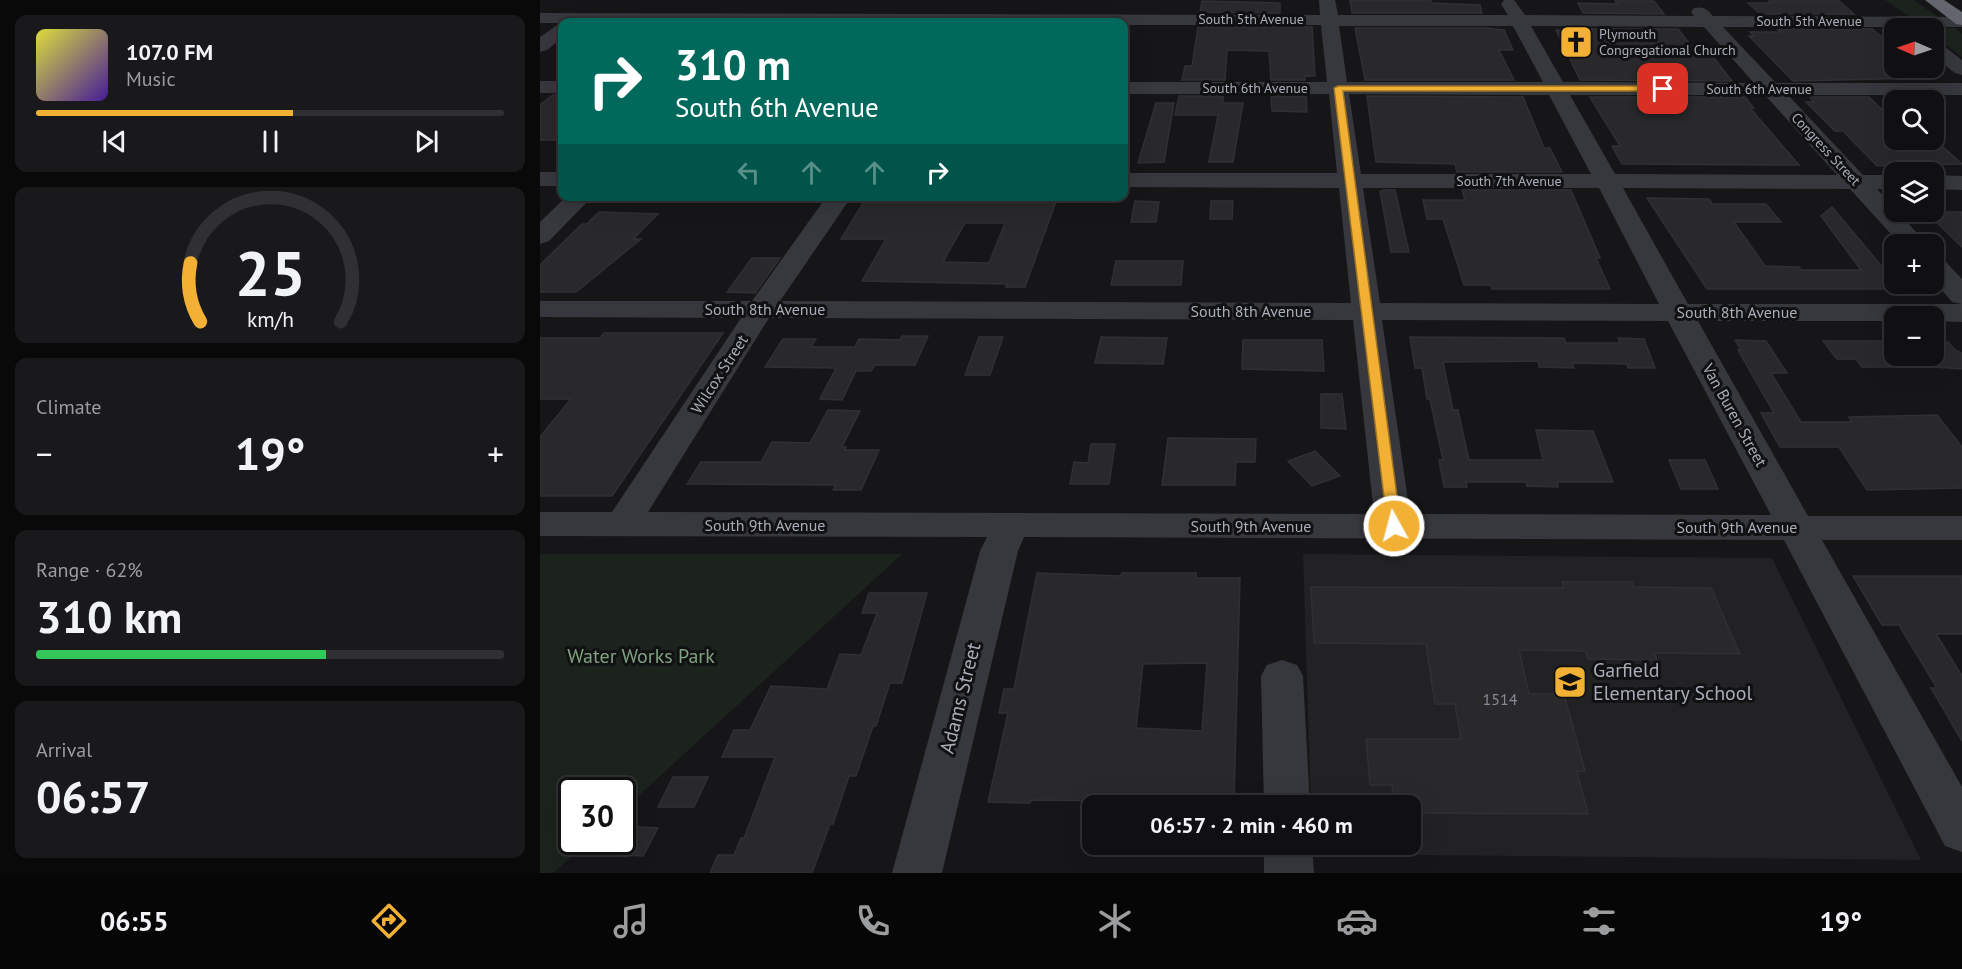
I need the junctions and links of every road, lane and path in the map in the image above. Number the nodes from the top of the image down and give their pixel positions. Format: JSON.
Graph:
{"nodes":[{"id":1,"x":607,"y":0,"type":"edge"},
{"id":2,"x":786,"y":0,"type":"edge"},
{"id":3,"x":1688,"y":0,"type":"edge"},
{"id":4,"x":1933,"y":0,"type":"edge"},
{"id":5,"x":1876,"y":5,"type":"dead end"},
{"id":6,"x":1329,"y":10,"type":"edge"},
{"id":7,"x":1513,"y":10,"type":"edge"},
{"id":8,"x":540,"y":18,"type":"edge"},
{"id":9,"x":580,"y":18,"type":"edge"},
{"id":10,"x":767,"y":18,"type":"edge"},
{"id":11,"x":1062,"y":18,"type":"edge"},
{"id":12,"x":1898,"y":18,"type":"edge"},
{"id":13,"x":558,"y":19,"type":"edge"},
{"id":14,"x":1708,"y":21,"type":"junction"},
{"id":15,"x":1962,"y":21,"type":"edge"},
{"id":16,"x":1944,"y":22,"type":"edge"},
{"id":17,"x":1884,"y":24,"type":"edge"},
{"id":18,"x":558,"y":33,"type":"edge"},
{"id":19,"x":540,"y":46,"type":"edge"},
{"id":20,"x":1944,"y":56,"type":"edge"},
{"id":21,"x":1962,"y":69,"type":"edge"},
{"id":22,"x":540,"y":87,"type":"edge"},
{"id":23,"x":558,"y":87,"type":"edge"},
{"id":24,"x":1128,"y":88,"type":"edge"},
{"id":25,"x":1338,"y":88,"type":"junction"},
{"id":26,"x":1556,"y":89,"type":"junction"},
{"id":27,"x":1770,"y":89,"type":"junction"},
{"id":28,"x":1962,"y":89,"type":"edge"},
{"id":29,"x":540,"y":179,"type":"edge"},
{"id":30,"x":558,"y":179,"type":"edge"},
{"id":31,"x":1128,"y":180,"type":"edge"},
{"id":32,"x":1350,"y":181,"type":"junction"},
{"id":33,"x":1607,"y":182,"type":"junction"},
{"id":34,"x":1857,"y":182,"type":"junction"},
{"id":35,"x":1884,"y":182,"type":"edge"},
{"id":36,"x":1944,"y":182,"type":"edge"},
{"id":37,"x":1962,"y":183,"type":"edge"},
{"id":38,"x":576,"y":201,"type":"edge"},
{"id":39,"x":837,"y":201,"type":"edge"},
{"id":40,"x":1905,"y":234,"type":"edge"},
{"id":41,"x":540,"y":236,"type":"edge"},
{"id":42,"x":1944,"y":277,"type":"edge"},
{"id":43,"x":1962,"y":296,"type":"edge"},
{"id":44,"x":540,"y":309,"type":"edge"},
{"id":45,"x":761,"y":309,"type":"junction"},
{"id":46,"x":1367,"y":311,"type":"junction"},
{"id":47,"x":1678,"y":312,"type":"junction"},
{"id":48,"x":1962,"y":313,"type":"edge"},
{"id":49,"x":540,"y":524,"type":"edge"},
{"id":50,"x":623,"y":524,"type":"junction"},
{"id":51,"x":1011,"y":525,"type":"junction"},
{"id":52,"x":1394,"y":526,"type":"junction"},
{"id":53,"x":1796,"y":528,"type":"junction"},
{"id":54,"x":1962,"y":528,"type":"edge"},
{"id":55,"x":1282,"y":676,"type":"dead end"},
{"id":56,"x":1287,"y":795,"type":"edge"},
{"id":57,"x":1962,"y":831,"type":"edge"},
{"id":58,"x":1288,"y":855,"type":"edge"},
{"id":59,"x":917,"y":873,"type":"edge"},
{"id":60,"x":1289,"y":873,"type":"edge"}],
"edges":[{"from":1,"to":9,"type":"street"},
{"from":2,"to":10,"type":"street"},
{"from":3,"to":14,"type":"street","name":"Congress Street"},
{"from":4,"to":15,"type":"highway"},
{"from":5,"to":12,"type":"street"},
{"from":6,"to":7,"type":"street","name":"South 5th Avenue"},
{"from":6,"to":11,"type":"street","name":"South 5th Avenue"},
{"from":6,"to":25,"type":"street"},
{"from":7,"to":14,"type":"street","name":"South 5th Avenue"},
{"from":7,"to":26,"type":"street","name":"Van Buren Street"},
{"from":8,"to":13,"type":"street","name":"South 5th Avenue"},
{"from":14,"to":17,"type":"street","name":"South 5th Avenue"},
{"from":14,"to":27,"type":"street","name":"Congress Street"},
{"from":15,"to":16,"type":"street","name":"South 5th Avenue"},
{"from":18,"to":19,"type":"street"},
{"from":20,"to":21,"type":"street"},
{"from":22,"to":23,"type":"street"},
{"from":24,"to":25,"type":"street","name":"South 6th Avenue"},
{"from":25,"to":26,"type":"street","name":"South 6th Avenue"},
{"from":25,"to":32,"type":"street"},
{"from":26,"to":27,"type":"street","name":"South 6th Avenue"},
{"from":26,"to":33,"type":"street","name":"Van Buren Street"},
{"from":27,"to":28,"type":"street","name":"South 6th Avenue"},
{"from":27,"to":34,"type":"street","name":"Congress Street"},
{"from":29,"to":30,"type":"street"},
{"from":31,"to":32,"type":"street","name":"South 7th Avenue"},
{"from":32,"to":33,"type":"street","name":"South 7th Avenue"},
{"from":32,"to":46,"type":"street"},
{"from":33,"to":34,"type":"street","name":"South 7th Avenue"},
{"from":33,"to":47,"type":"street","name":"Van Buren Street"},
{"from":34,"to":35,"type":"street","name":"South 7th Avenue"},
{"from":34,"to":40,"type":"street","name":"Congress Street"},
{"from":36,"to":37,"type":"street"},
{"from":38,"to":41,"type":"street"},
{"from":39,"to":45,"type":"street","name":"Wilcox Street"},
{"from":42,"to":43,"type":"street"},
{"from":44,"to":45,"type":"street","name":"South 8th Avenue"},
{"from":45,"to":46,"type":"street","name":"South 8th Avenue"},
{"from":45,"to":50,"type":"street","name":"Wilcox Street"},
{"from":46,"to":47,"type":"street","name":"South 8th Avenue"},
{"from":46,"to":52,"type":"street"},
{"from":47,"to":48,"type":"street","name":"South 8th Avenue"},
{"from":47,"to":53,"type":"street","name":"Van Buren Street"},
{"from":49,"to":50,"type":"street","name":"South 9th Avenue"},
{"from":50,"to":51,"type":"street","name":"South 9th Avenue"},
{"from":51,"to":52,"type":"street","name":"South 9th Avenue"},
{"from":51,"to":59,"type":"street","name":"Adams Street"},
{"from":52,"to":53,"type":"street","name":"South 9th Avenue"},
{"from":53,"to":54,"type":"street","name":"South 9th Avenue"},
{"from":53,"to":57,"type":"street","name":"Van Buren Street"},
{"from":55,"to":56,"type":"street"},
{"from":58,"to":60,"type":"street"}]}
